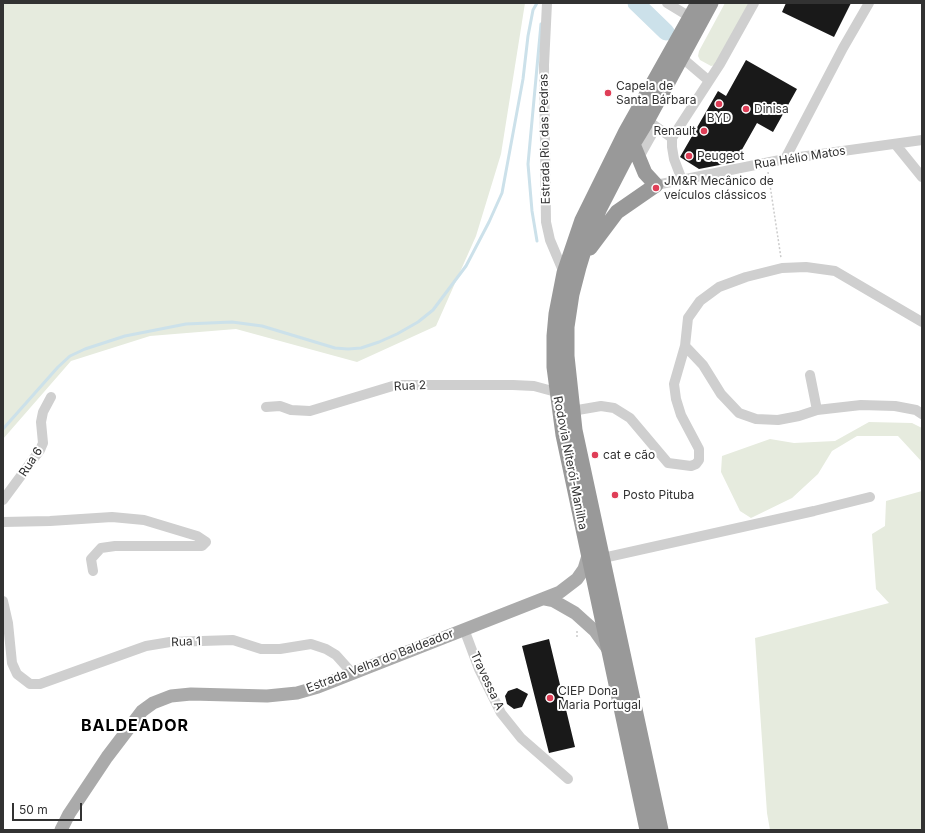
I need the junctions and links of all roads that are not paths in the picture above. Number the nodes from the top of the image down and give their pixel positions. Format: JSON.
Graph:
{"nodes":[{"id":1,"x":547,"y":3,"type":"edge"},
{"id":2,"x":668,"y":3,"type":"edge"},
{"id":3,"x":698,"y":3,"type":"edge"},
{"id":4,"x":711,"y":3,"type":"edge"},
{"id":5,"x":754,"y":3,"type":"edge"},
{"id":6,"x":869,"y":3,"type":"edge"},
{"id":7,"x":690,"y":17,"type":"junction"},
{"id":8,"x":681,"y":56,"type":"junction"},
{"id":9,"x":708,"y":80,"type":"junction"},
{"id":10,"x":652,"y":124,"type":"junction"},
{"id":11,"x":672,"y":138,"type":"junction"},
{"id":12,"x":922,"y":140,"type":"edge"},
{"id":13,"x":633,"y":144,"type":"junction"},
{"id":14,"x":896,"y":145,"type":"junction"},
{"id":15,"x":638,"y":159,"type":"junction"},
{"id":16,"x":785,"y":159,"type":"junction"},
{"id":17,"x":922,"y":177,"type":"edge"},
{"id":18,"x":682,"y":180,"type":"junction"},
{"id":19,"x":656,"y":185,"type":"junction"},
{"id":20,"x":579,"y":267,"type":"junction"},
{"id":21,"x":564,"y":273,"type":"junction"},
{"id":22,"x":922,"y":322,"type":"edge"},
{"id":23,"x":685,"y":346,"type":"junction"},
{"id":24,"x":810,"y":375,"type":"dead end"},
{"id":25,"x":556,"y":392,"type":"junction"},
{"id":26,"x":51,"y":397,"type":"dead end"},
{"id":27,"x":266,"y":407,"type":"dead end"},
{"id":28,"x":817,"y":410,"type":"junction"},
{"id":29,"x":572,"y":412,"type":"junction"},
{"id":30,"x":922,"y":414,"type":"edge"},
{"id":31,"x":870,"y":497,"type":"dead end"},
{"id":32,"x":3,"y":500,"type":"edge"},
{"id":33,"x":3,"y":522,"type":"edge"},
{"id":34,"x":588,"y":556,"type":"junction"},
{"id":35,"x":603,"y":558,"type":"junction"},
{"id":36,"x":93,"y":571,"type":"dead end"},
{"id":37,"x":544,"y":599,"type":"junction"},
{"id":38,"x":3,"y":601,"type":"edge"},
{"id":39,"x":464,"y":629,"type":"junction"},
{"id":40,"x":610,"y":655,"type":"junction"},
{"id":41,"x":353,"y":674,"type":"junction"},
{"id":42,"x":568,"y":779,"type":"dead end"},
{"id":43,"x":61,"y":830,"type":"edge"},
{"id":44,"x":647,"y":830,"type":"edge"},
{"id":45,"x":661,"y":830,"type":"edge"}],
"edges":[{"from":1,"to":21,"type":"street","name":"Estrada Rio das Pedras"},
{"from":2,"to":7,"type":"street"},
{"from":3,"to":7,"type":"highway","name":"Rodovia Niterói-Manilha"},
{"from":4,"to":8,"type":"highway","name":"Rodovia Niterói-Manilha"},
{"from":5,"to":9,"type":"street"},
{"from":6,"to":16,"type":"street"},
{"from":7,"to":21,"type":"highway","name":"Rodovia Niterói-Manilha"},
{"from":8,"to":9,"type":"street"},
{"from":8,"to":10,"type":"highway","name":"Rodovia Niterói-Manilha"},
{"from":9,"to":11,"type":"street"},
{"from":10,"to":11,"type":"street"},
{"from":10,"to":13,"type":"highway","name":"Rodovia Niterói-Manilha"},
{"from":10,"to":15,"type":"street"},
{"from":11,"to":18,"type":"street"},
{"from":12,"to":14,"type":"street","name":"Rua Hélio Matos"},
{"from":13,"to":15,"type":"highway"},
{"from":13,"to":20,"type":"highway","name":"Rodovia Niterói-Manilha"},
{"from":14,"to":16,"type":"street","name":"Rua Hélio Matos"},
{"from":14,"to":17,"type":"street"},
{"from":15,"to":19,"type":"highway"},
{"from":16,"to":18,"type":"street","name":"Rua Hélio Matos"},
{"from":18,"to":19,"type":"street","name":"Rua Hélio Matos"},
{"from":19,"to":20,"type":"highway"},
{"from":20,"to":29,"type":"highway","name":"Rodovia Niterói-Manilha"},
{"from":21,"to":25,"type":"highway","name":"Rodovia Niterói-Manilha"},
{"from":22,"to":23,"type":"street"},
{"from":23,"to":28,"type":"street"},
{"from":23,"to":29,"type":"street"},
{"from":24,"to":28,"type":"street"},
{"from":25,"to":27,"type":"street","name":"Rua 2"},
{"from":25,"to":34,"type":"highway","name":"Rodovia Niterói-Manilha"},
{"from":26,"to":32,"type":"street","name":"Rua 6"},
{"from":28,"to":30,"type":"street"},
{"from":29,"to":35,"type":"highway","name":"Rodovia Niterói-Manilha"},
{"from":31,"to":35,"type":"street"},
{"from":33,"to":36,"type":"street"},
{"from":34,"to":37,"type":"main road","name":"Estrada Velha do Baldeador"},
{"from":34,"to":40,"type":"highway","name":"Rodovia Niterói-Manilha"},
{"from":35,"to":45,"type":"highway","name":"Rodovia Niterói-Manilha"},
{"from":37,"to":39,"type":"main road","name":"Estrada Velha do Baldeador"},
{"from":37,"to":40,"type":"main road"},
{"from":38,"to":41,"type":"street","name":"Rua 1"},
{"from":39,"to":41,"type":"main road","name":"Estrada Velha do Baldeador"},
{"from":39,"to":42,"type":"street","name":"Travessa A"},
{"from":40,"to":44,"type":"highway","name":"Rodovia Niterói-Manilha"},
{"from":41,"to":43,"type":"main road","name":"Estrada Velha do Baldeador"}]}
